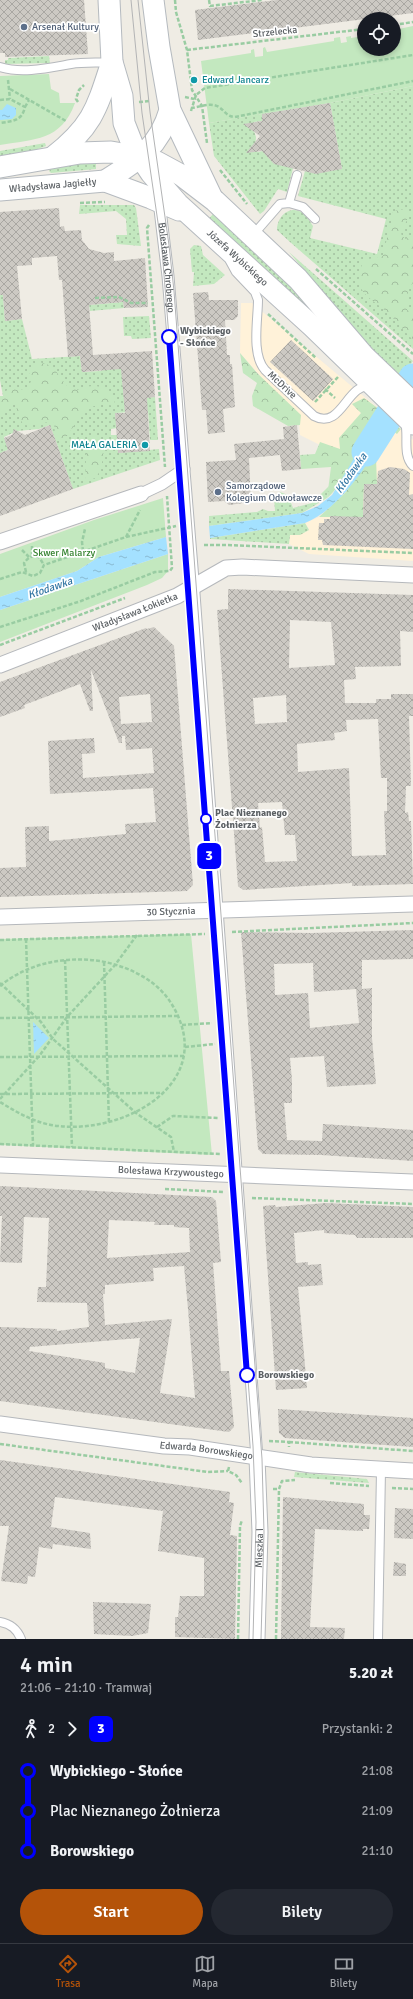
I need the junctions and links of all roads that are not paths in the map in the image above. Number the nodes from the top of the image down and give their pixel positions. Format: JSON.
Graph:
{"nodes":[{"id":1,"x":109,"y":0,"type":"edge"},
{"id":2,"x":153,"y":0,"type":"edge"},
{"id":3,"x":112,"y":62,"type":"junction"},
{"id":4,"x":0,"y":68,"type":"edge"},
{"id":5,"x":170,"y":110,"type":"junction"},
{"id":6,"x":140,"y":157,"type":"junction"},
{"id":7,"x":52,"y":158,"type":"junction"},
{"id":8,"x":0,"y":167,"type":"edge"},
{"id":9,"x":297,"y":175,"type":"dead end"},
{"id":10,"x":105,"y":181,"type":"junction"},
{"id":11,"x":0,"y":190,"type":"edge"},
{"id":12,"x":160,"y":201,"type":"junction"},
{"id":13,"x":215,"y":201,"type":"junction"},
{"id":14,"x":289,"y":203,"type":"junction"},
{"id":15,"x":315,"y":219,"type":"dead end"},
{"id":16,"x":197,"y":221,"type":"junction"},
{"id":17,"x":258,"y":229,"type":"junction"},
{"id":18,"x":219,"y":241,"type":"junction"},
{"id":19,"x":380,"y":382,"type":"junction"},
{"id":20,"x":410,"y":414,"type":"edge"},
{"id":21,"x":413,"y":466,"type":"edge"},
{"id":22,"x":184,"y":469,"type":"junction"},
{"id":23,"x":141,"y":501,"type":"joint"},
{"id":24,"x":0,"y":542,"type":"edge"},
{"id":25,"x":413,"y":575,"type":"edge"},
{"id":26,"x":193,"y":587,"type":"junction"},
{"id":27,"x":0,"y":665,"type":"edge"},
{"id":28,"x":413,"y":904,"type":"edge"},
{"id":29,"x":216,"y":910,"type":"junction"},
{"id":30,"x":0,"y":916,"type":"edge"},
{"id":31,"x":0,"y":1165,"type":"edge"},
{"id":32,"x":237,"y":1175,"type":"junction"},
{"id":33,"x":413,"y":1182,"type":"edge"},
{"id":34,"x":0,"y":1424,"type":"edge"},
{"id":35,"x":257,"y":1458,"type":"junction"},
{"id":36,"x":382,"y":1470,"type":"junction"},
{"id":37,"x":413,"y":1471,"type":"edge"},
{"id":38,"x":0,"y":1622,"type":"edge"},
{"id":39,"x":21,"y":1639,"type":"edge"},
{"id":40,"x":257,"y":1639,"type":"edge"},
{"id":41,"x":378,"y":1639,"type":"edge"}],
"edges":[{"from":1,"to":3,"type":"main road"},
{"from":2,"to":5,"type":"main road"},
{"from":3,"to":4,"type":"lane"},
{"from":3,"to":6,"type":"main road","name":"Józefa Wybickiego"},
{"from":3,"to":7,"type":"main road"},
{"from":5,"to":6,"type":"main road"},
{"from":5,"to":13,"type":"main road"},
{"from":6,"to":7,"type":"main road"},
{"from":6,"to":10,"type":"main road"},
{"from":6,"to":13,"type":"main road"},
{"from":6,"to":16,"type":"main road","name":"Józefa Wybickiego"},
{"from":7,"to":8,"type":"main road"},
{"from":9,"to":14,"type":"lane"},
{"from":10,"to":11,"type":"main road","name":"Władysława Jagiełły"},
{"from":10,"to":12,"type":"main road"},
{"from":12,"to":16,"type":"main road"},
{"from":12,"to":22,"type":"street","name":"Bolesława Chrobrego"},
{"from":13,"to":17,"type":"main road","name":"Józefa Wybickiego"},
{"from":14,"to":15,"type":"lane"},
{"from":14,"to":17,"type":"lane"},
{"from":16,"to":18,"type":"main road","name":"Józefa Wybickiego"},
{"from":17,"to":19,"type":"main road","name":"Józefa Wybickiego"},
{"from":18,"to":19,"type":"main road","name":"Józefa Wybickiego"},
{"from":18,"to":19,"type":"lane","name":"McDrive"},
{"from":19,"to":20,"type":"main road","name":"Józefa Wybickiego"},
{"from":20,"to":21,"type":"lane"},
{"from":22,"to":23,"type":"street"},
{"from":22,"to":26,"type":"street","name":"Bolesława Chrobrego"},
{"from":23,"to":24,"type":"street"},
{"from":25,"to":26,"type":"street","name":"Władysława Łokietka"},
{"from":26,"to":27,"type":"street","name":"Władysława Łokietka"},
{"from":26,"to":29,"type":"street","name":"Bolesława Chrobrego"},
{"from":28,"to":29,"type":"street","name":"30 Stycznia"},
{"from":29,"to":30,"type":"street","name":"30 Stycznia"},
{"from":29,"to":32,"type":"street","name":"Bolesława Chrobrego"},
{"from":31,"to":32,"type":"street","name":"Bolesława Krzywoustego"},
{"from":32,"to":33,"type":"street","name":"Bolesława Krzywoustego"},
{"from":32,"to":35,"type":"street","name":"Bolesława Chrobrego"},
{"from":34,"to":35,"type":"street","name":"Edwarda Borowskiego"},
{"from":35,"to":36,"type":"street","name":"Edwarda Borowskiego"},
{"from":35,"to":40,"type":"street","name":"Mieszka I"},
{"from":36,"to":37,"type":"street","name":"Edwarda Borowskiego"},
{"from":36,"to":41,"type":"lane"},
{"from":38,"to":39,"type":"lane"}]}
